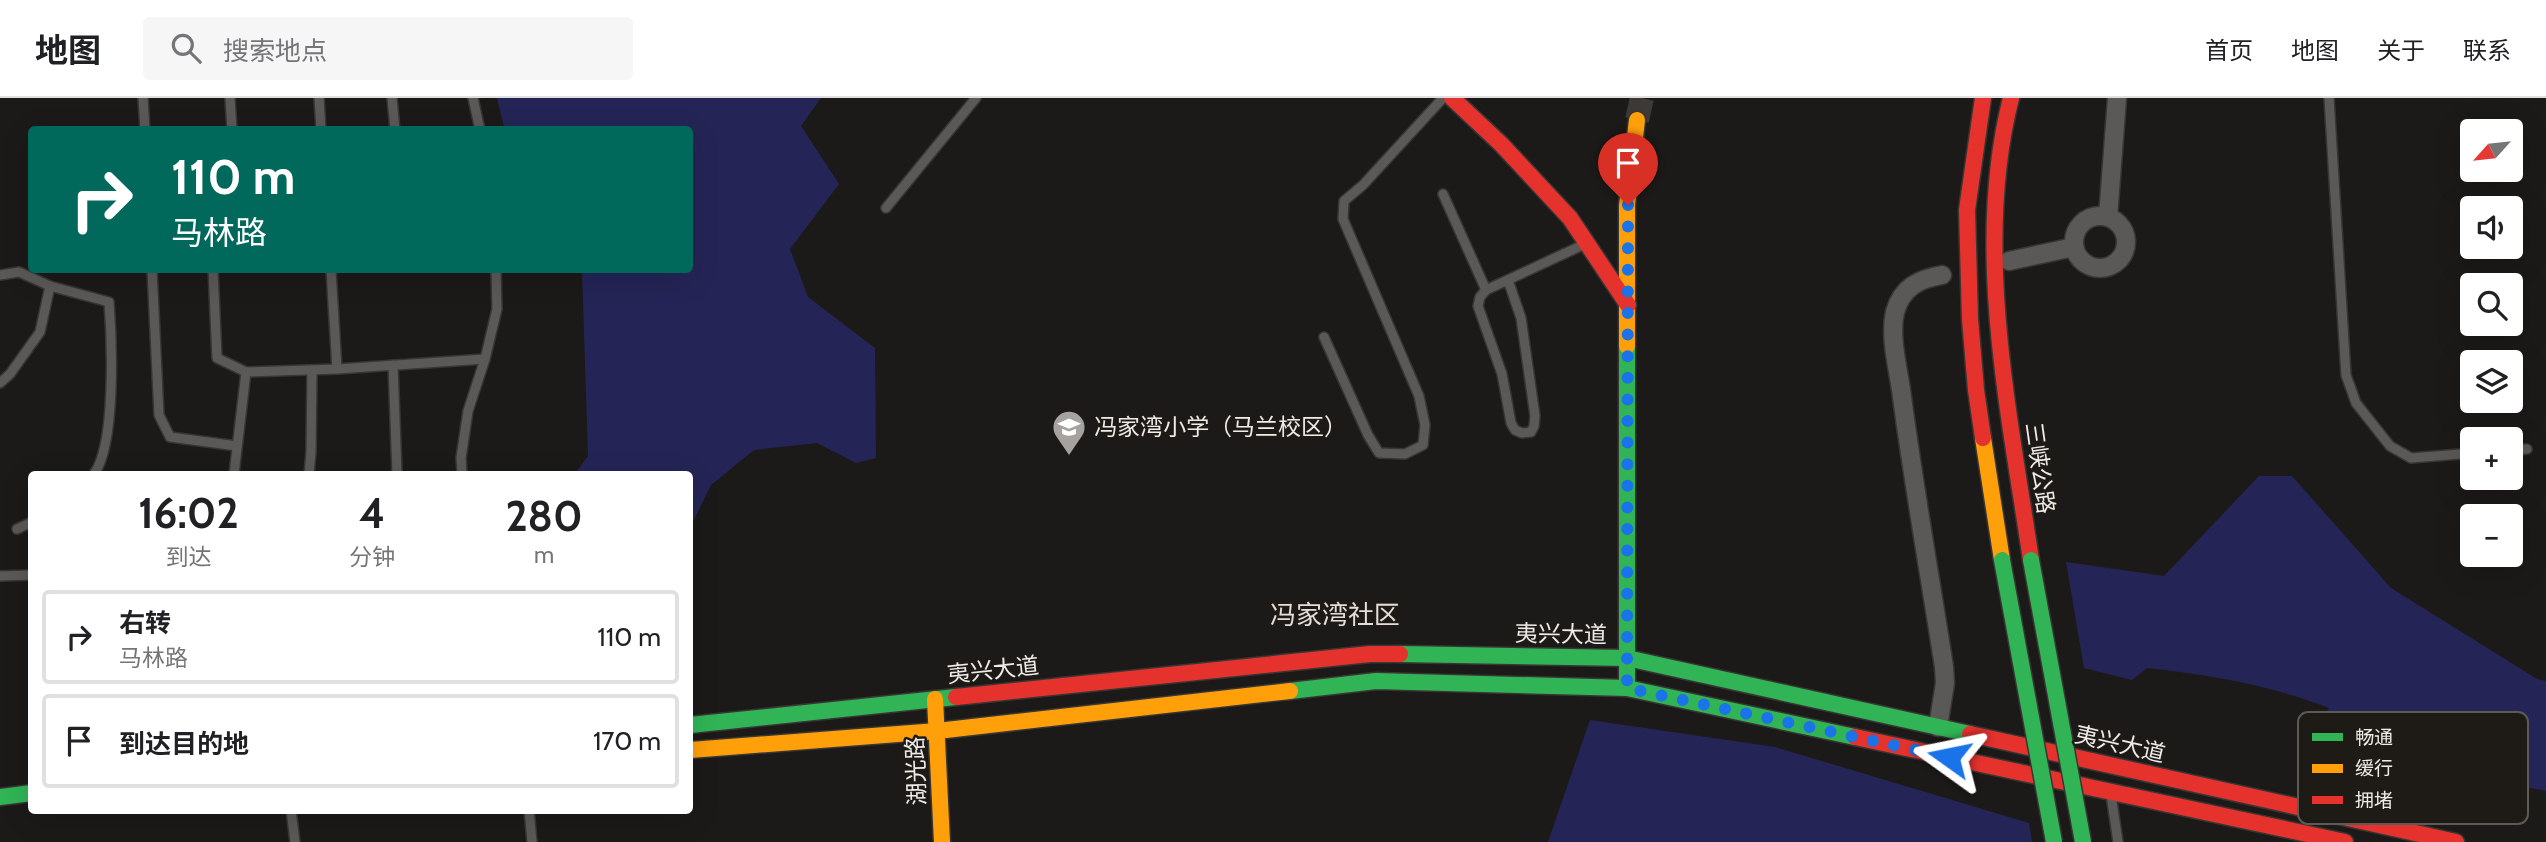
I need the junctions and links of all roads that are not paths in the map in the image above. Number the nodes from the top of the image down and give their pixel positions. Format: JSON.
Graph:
{"nodes":[{"id":1,"x":143,"y":98,"type":"edge"},
{"id":2,"x":230,"y":98,"type":"edge"},
{"id":3,"x":319,"y":98,"type":"edge"},
{"id":4,"x":392,"y":98,"type":"edge"},
{"id":5,"x":473,"y":98,"type":"edge"},
{"id":6,"x":976,"y":98,"type":"edge"},
{"id":7,"x":1443,"y":98,"type":"edge"},
{"id":8,"x":1452,"y":98,"type":"edge"},
{"id":9,"x":1983,"y":98,"type":"edge"},
{"id":10,"x":2011,"y":98,"type":"edge"},
{"id":11,"x":2117,"y":98,"type":"edge"},
{"id":12,"x":2329,"y":98,"type":"edge"},
{"id":13,"x":1637,"y":120,"type":"tunnel mouth"},
{"id":14,"x":145,"y":126,"type":"edge"},
{"id":15,"x":232,"y":126,"type":"edge"},
{"id":16,"x":321,"y":126,"type":"edge"},
{"id":17,"x":395,"y":126,"type":"edge"},
{"id":18,"x":479,"y":126,"type":"edge"},
{"id":19,"x":1443,"y":194,"type":"dead end"},
{"id":20,"x":886,"y":208,"type":"dead end"},
{"id":21,"x":2108,"y":217,"type":"junction"},
{"id":22,"x":1587,"y":243,"type":"junction"},
{"id":23,"x":2074,"y":247,"type":"junction"},
{"id":24,"x":2009,"y":261,"type":"dead end"},
{"id":25,"x":152,"y":273,"type":"edge"},
{"id":26,"x":213,"y":273,"type":"edge"},
{"id":27,"x":331,"y":273,"type":"edge"},
{"id":28,"x":496,"y":273,"type":"edge"},
{"id":29,"x":0,"y":275,"type":"edge"},
{"id":30,"x":1942,"y":275,"type":"dead end"},
{"id":31,"x":1508,"y":280,"type":"junction"},
{"id":32,"x":50,"y":286,"type":"junction"},
{"id":33,"x":1486,"y":289,"type":"junction"},
{"id":34,"x":1628,"y":305,"type":"junction"},
{"id":35,"x":1324,"y":337,"type":"dead end"},
{"id":36,"x":485,"y":359,"type":"junction"},
{"id":37,"x":393,"y":365,"type":"junction"},
{"id":38,"x":337,"y":369,"type":"junction"},
{"id":39,"x":312,"y":370,"type":"junction"},
{"id":40,"x":246,"y":372,"type":"junction"},
{"id":41,"x":0,"y":383,"type":"edge"},
{"id":42,"x":237,"y":446,"type":"junction"},
{"id":43,"x":2523,"y":449,"type":"edge"},
{"id":44,"x":2527,"y":449,"type":"dead end"},
{"id":45,"x":2460,"y":454,"type":"edge"},
{"id":46,"x":96,"y":471,"type":"edge"},
{"id":47,"x":234,"y":471,"type":"edge"},
{"id":48,"x":309,"y":471,"type":"edge"},
{"id":49,"x":397,"y":471,"type":"edge"},
{"id":50,"x":462,"y":471,"type":"edge"},
{"id":51,"x":28,"y":524,"type":"edge"},
{"id":52,"x":17,"y":529,"type":"dead end"},
{"id":53,"x":28,"y":575,"type":"edge"},
{"id":54,"x":0,"y":576,"type":"edge"},
{"id":55,"x":1627,"y":658,"type":"junction"},
{"id":56,"x":1627,"y":688,"type":"junction"},
{"id":57,"x":935,"y":699,"type":"junction"},
{"id":58,"x":693,"y":725,"type":"edge"},
{"id":59,"x":1938,"y":727,"type":"junction"},
{"id":60,"x":937,"y":731,"type":"junction"},
{"id":61,"x":693,"y":750,"type":"edge"},
{"id":62,"x":2110,"y":792,"type":"junction"},
{"id":63,"x":28,"y":794,"type":"edge"},
{"id":64,"x":0,"y":797,"type":"edge"},
{"id":65,"x":2298,"y":807,"type":"edge"},
{"id":66,"x":21,"y":811,"type":"dead end"},
{"id":67,"x":0,"y":813,"type":"edge"},
{"id":68,"x":292,"y":814,"type":"edge"},
{"id":69,"x":529,"y":814,"type":"edge"},
{"id":70,"x":2375,"y":824,"type":"edge"},
{"id":71,"x":295,"y":842,"type":"edge"},
{"id":72,"x":532,"y":842,"type":"edge"},
{"id":73,"x":942,"y":842,"type":"edge"},
{"id":74,"x":2054,"y":842,"type":"edge"},
{"id":75,"x":2083,"y":842,"type":"edge"},
{"id":76,"x":2118,"y":842,"type":"edge"},
{"id":77,"x":2345,"y":842,"type":"edge"},
{"id":78,"x":2456,"y":842,"type":"edge"}],
"edges":[{"from":1,"to":14,"type":"lane"},
{"from":2,"to":15,"type":"lane"},
{"from":3,"to":16,"type":"lane"},
{"from":4,"to":17,"type":"lane"},
{"from":5,"to":18,"type":"lane"},
{"from":6,"to":20,"type":"lane"},
{"from":7,"to":35,"type":"lane"},
{"from":8,"to":22,"type":"main road"},
{"from":9,"to":74,"type":"main road","bridge":true},
{"from":10,"to":75,"type":"main road","name":"三峡公路","bridge":true},
{"from":11,"to":21,"type":"street"},
{"from":12,"to":45,"type":"lane"},
{"from":13,"to":34,"type":"main road"},
{"from":19,"to":33,"type":"lane"},
{"from":21,"to":23,"type":"street"},
{"from":21,"to":23,"type":"street"},
{"from":22,"to":31,"type":"lane"},
{"from":22,"to":34,"type":"main road"},
{"from":23,"to":24,"type":"street"},
{"from":25,"to":42,"type":"lane"},
{"from":26,"to":40,"type":"lane"},
{"from":27,"to":38,"type":"lane"},
{"from":28,"to":36,"type":"lane"},
{"from":29,"to":32,"type":"lane"},
{"from":30,"to":59,"type":"street"},
{"from":31,"to":33,"type":"lane"},
{"from":31,"to":33,"type":"lane"},
{"from":32,"to":41,"type":"lane"},
{"from":32,"to":46,"type":"lane"},
{"from":34,"to":55,"type":"main road"},
{"from":36,"to":37,"type":"lane"},
{"from":36,"to":50,"type":"lane"},
{"from":37,"to":38,"type":"lane"},
{"from":37,"to":49,"type":"lane"},
{"from":38,"to":39,"type":"lane"},
{"from":39,"to":40,"type":"lane"},
{"from":39,"to":48,"type":"lane"},
{"from":40,"to":42,"type":"lane"},
{"from":42,"to":47,"type":"lane"},
{"from":43,"to":44,"type":"lane"},
{"from":51,"to":52,"type":"lane"},
{"from":53,"to":54,"type":"lane"},
{"from":55,"to":56,"type":"main road"},
{"from":55,"to":57,"type":"main road","name":"夷兴大道"},
{"from":55,"to":59,"type":"main road","name":"夷兴大道"},
{"from":56,"to":60,"type":"main road"},
{"from":56,"to":62,"type":"main road"},
{"from":57,"to":58,"type":"main road","name":"夷兴大道"},
{"from":57,"to":60,"type":"main road","name":"湖光路"},
{"from":59,"to":65,"type":"main road","name":"夷兴大道"},
{"from":60,"to":61,"type":"main road"},
{"from":60,"to":73,"type":"main road","name":"湖光路"},
{"from":62,"to":76,"type":"lane"},
{"from":62,"to":77,"type":"main road"},
{"from":63,"to":64,"type":"main road"},
{"from":66,"to":67,"type":"main road"},
{"from":68,"to":71,"type":"lane"},
{"from":69,"to":72,"type":"lane"},
{"from":70,"to":78,"type":"main road","name":"夷兴大道"}]}
